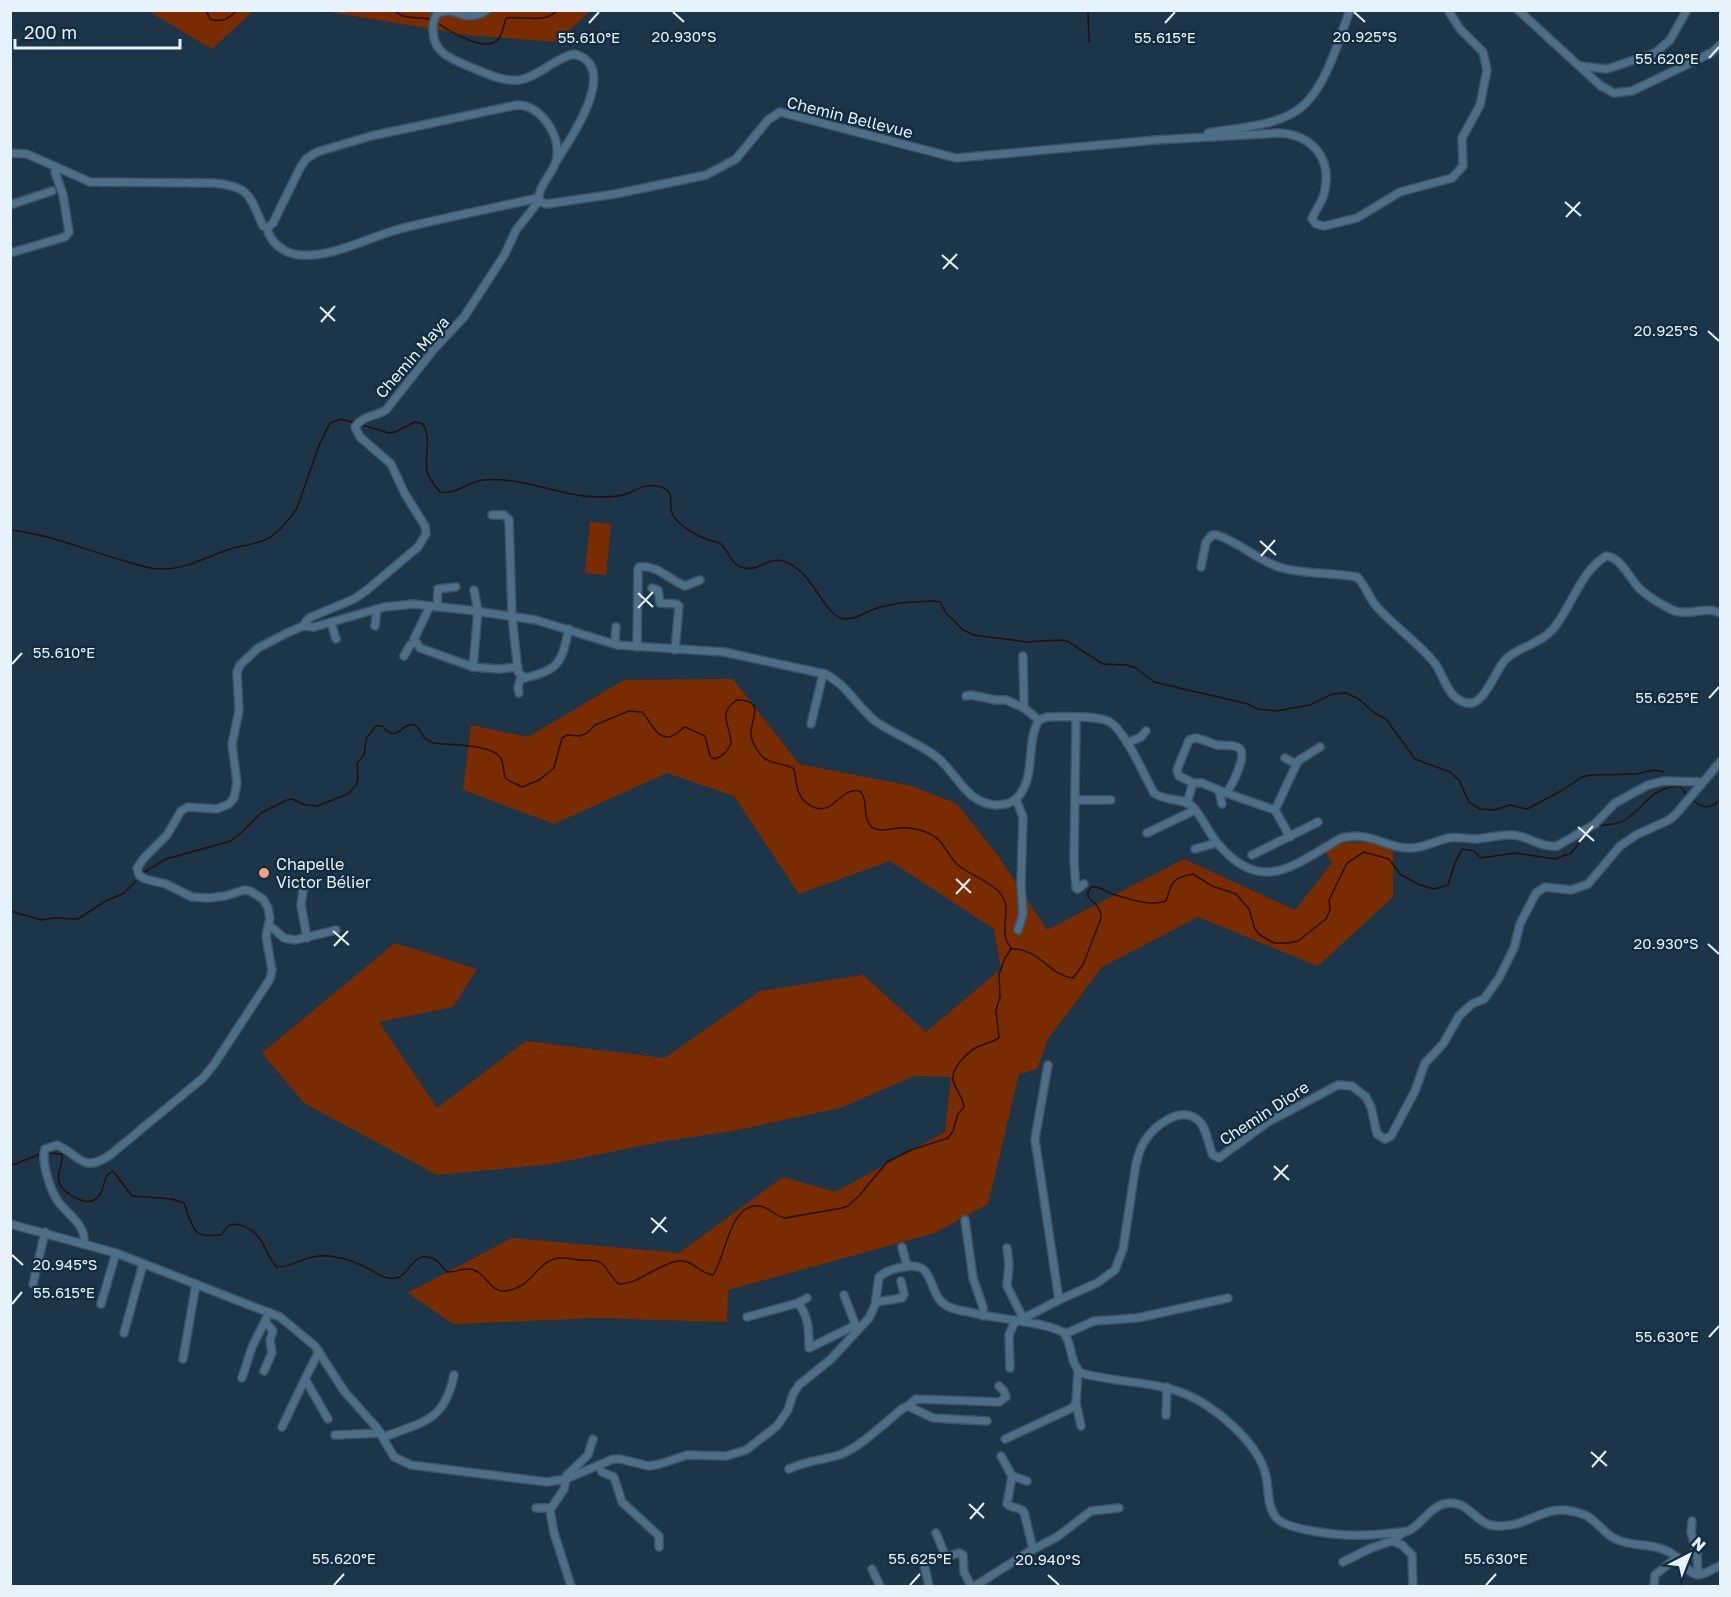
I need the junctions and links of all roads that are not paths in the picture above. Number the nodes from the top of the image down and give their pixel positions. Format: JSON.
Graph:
{"nodes":[{"id":1,"x":487,"y":10,"type":"edge"},
{"id":2,"x":1350,"y":10,"type":"edge"},
{"id":3,"x":1448,"y":10,"type":"edge"},
{"id":4,"x":1518,"y":10,"type":"edge"},
{"id":5,"x":1687,"y":10,"type":"edge"},
{"id":6,"x":1720,"y":45,"type":"edge"},
{"id":7,"x":1578,"y":65,"type":"junction"},
{"id":8,"x":1174,"y":139,"type":"junction"},
{"id":9,"x":10,"y":153,"type":"edge"},
{"id":10,"x":557,"y":160,"type":"junction"},
{"id":11,"x":56,"y":167,"type":"junction"},
{"id":12,"x":52,"y":191,"type":"dead end"},
{"id":13,"x":539,"y":200,"type":"junction"},
{"id":14,"x":12,"y":202,"type":"edge"},
{"id":15,"x":267,"y":228,"type":"junction"},
{"id":16,"x":10,"y":253,"type":"edge"},
{"id":17,"x":492,"y":515,"type":"dead end"},
{"id":18,"x":1201,"y":567,"type":"dead end"},
{"id":19,"x":700,"y":580,"type":"dead end"},
{"id":20,"x":456,"y":587,"type":"dead end"},
{"id":21,"x":652,"y":588,"type":"dead end"},
{"id":22,"x":474,"y":590,"type":"dead end"},
{"id":23,"x":434,"y":606,"type":"junction"},
{"id":24,"x":377,"y":609,"type":"junction"},
{"id":25,"x":478,"y":611,"type":"junction"},
{"id":26,"x":1720,"y":613,"type":"edge"},
{"id":27,"x":512,"y":616,"type":"junction"},
{"id":28,"x":331,"y":622,"type":"junction"},
{"id":29,"x":303,"y":626,"type":"junction"},
{"id":30,"x":375,"y":626,"type":"dead end"},
{"id":31,"x":616,"y":627,"type":"dead end"},
{"id":32,"x":569,"y":629,"type":"junction"},
{"id":33,"x":336,"y":639,"type":"dead end"},
{"id":34,"x":415,"y":643,"type":"junction"},
{"id":35,"x":616,"y":645,"type":"junction"},
{"id":36,"x":637,"y":647,"type":"junction"},
{"id":37,"x":675,"y":650,"type":"junction"},
{"id":38,"x":404,"y":656,"type":"dead end"},
{"id":39,"x":1023,"y":656,"type":"dead end"},
{"id":40,"x":518,"y":666,"type":"junction"},
{"id":41,"x":473,"y":667,"type":"junction"},
{"id":42,"x":822,"y":674,"type":"junction"},
{"id":43,"x":521,"y":676,"type":"junction"},
{"id":44,"x":519,"y":693,"type":"dead end"},
{"id":45,"x":966,"y":696,"type":"dead end"},
{"id":46,"x":1024,"y":708,"type":"junction"},
{"id":47,"x":1076,"y":717,"type":"junction"},
{"id":48,"x":1039,"y":720,"type":"junction"},
{"id":49,"x":811,"y":724,"type":"dead end"},
{"id":50,"x":1146,"y":731,"type":"dead end"},
{"id":51,"x":1127,"y":743,"type":"junction"},
{"id":52,"x":1320,"y":747,"type":"dead end"},
{"id":53,"x":1285,"y":758,"type":"dead end"},
{"id":54,"x":1720,"y":762,"type":"edge"},
{"id":55,"x":1296,"y":764,"type":"junction"},
{"id":56,"x":1702,"y":782,"type":"junction"},
{"id":57,"x":1192,"y":783,"type":"junction"},
{"id":58,"x":1223,"y":792,"type":"junction"},
{"id":59,"x":1016,"y":799,"type":"junction"},
{"id":60,"x":1075,"y":800,"type":"junction"},
{"id":61,"x":1111,"y":800,"type":"dead end"},
{"id":62,"x":1187,"y":803,"type":"junction"},
{"id":63,"x":1222,"y":804,"type":"dead end"},
{"id":64,"x":1196,"y":810,"type":"junction"},
{"id":65,"x":1275,"y":810,"type":"junction"},
{"id":66,"x":1318,"y":822,"type":"dead end"},
{"id":67,"x":1147,"y":833,"type":"dead end"},
{"id":68,"x":1290,"y":837,"type":"junction"},
{"id":69,"x":1216,"y":843,"type":"junction"},
{"id":70,"x":1195,"y":849,"type":"dead end"},
{"id":71,"x":1252,"y":855,"type":"dead end"},
{"id":72,"x":304,"y":884,"type":"dead end"},
{"id":73,"x":1084,"y":884,"type":"dead end"},
{"id":74,"x":270,"y":926,"type":"junction"},
{"id":75,"x":336,"y":930,"type":"dead end"},
{"id":76,"x":1018,"y":930,"type":"dead end"},
{"id":77,"x":307,"y":939,"type":"junction"},
{"id":78,"x":1048,"y":1065,"type":"dead end"},
{"id":79,"x":965,"y":1220,"type":"dead end"},
{"id":80,"x":10,"y":1224,"type":"edge"},
{"id":81,"x":45,"y":1232,"type":"junction"},
{"id":82,"x":84,"y":1244,"type":"junction"},
{"id":83,"x":902,"y":1247,"type":"dead end"},
{"id":84,"x":1007,"y":1248,"type":"dead end"},
{"id":85,"x":116,"y":1253,"type":"junction"},
{"id":86,"x":143,"y":1264,"type":"junction"},
{"id":87,"x":907,"y":1266,"type":"junction"},
{"id":88,"x":901,"y":1281,"type":"dead end"},
{"id":89,"x":33,"y":1284,"type":"dead end"},
{"id":90,"x":196,"y":1284,"type":"junction"},
{"id":91,"x":843,"y":1295,"type":"dead end"},
{"id":92,"x":807,"y":1298,"type":"dead end"},
{"id":93,"x":1227,"y":1299,"type":"dead end"},
{"id":94,"x":1059,"y":1300,"type":"junction"},
{"id":95,"x":876,"y":1302,"type":"junction"},
{"id":96,"x":798,"y":1303,"type":"junction"},
{"id":97,"x":101,"y":1304,"type":"dead end"},
{"id":98,"x":269,"y":1312,"type":"junction"},
{"id":99,"x":982,"y":1316,"type":"junction"},
{"id":100,"x":747,"y":1317,"type":"dead end"},
{"id":101,"x":1019,"y":1320,"type":"junction"},
{"id":102,"x":265,"y":1321,"type":"junction"},
{"id":103,"x":856,"y":1327,"type":"junction"},
{"id":104,"x":124,"y":1333,"type":"dead end"},
{"id":105,"x":1065,"y":1334,"type":"junction"},
{"id":106,"x":319,"y":1351,"type":"junction"},
{"id":107,"x":183,"y":1359,"type":"dead end"},
{"id":108,"x":1010,"y":1368,"type":"dead end"},
{"id":109,"x":264,"y":1371,"type":"dead end"},
{"id":110,"x":1078,"y":1371,"type":"junction"},
{"id":111,"x":454,"y":1375,"type":"dead end"},
{"id":112,"x":242,"y":1378,"type":"dead end"},
{"id":113,"x":305,"y":1379,"type":"junction"},
{"id":114,"x":999,"y":1386,"type":"dead end"},
{"id":115,"x":1167,"y":1387,"type":"junction"},
{"id":116,"x":1076,"y":1403,"type":"junction"},
{"id":117,"x":908,"y":1406,"type":"junction"},
{"id":118,"x":1166,"y":1415,"type":"dead end"},
{"id":119,"x":328,"y":1419,"type":"dead end"},
{"id":120,"x":987,"y":1421,"type":"dead end"},
{"id":121,"x":1081,"y":1426,"type":"dead end"},
{"id":122,"x":282,"y":1427,"type":"dead end"},
{"id":123,"x":335,"y":1435,"type":"dead end"},
{"id":124,"x":382,"y":1435,"type":"junction"},
{"id":125,"x":593,"y":1439,"type":"dead end"},
{"id":126,"x":1005,"y":1439,"type":"dead end"},
{"id":127,"x":1001,"y":1456,"type":"dead end"},
{"id":128,"x":599,"y":1466,"type":"junction"},
{"id":129,"x":789,"y":1469,"type":"dead end"},
{"id":130,"x":1012,"y":1476,"type":"junction"},
{"id":131,"x":567,"y":1479,"type":"junction"},
{"id":132,"x":1027,"y":1481,"type":"dead end"},
{"id":133,"x":536,"y":1508,"type":"dead end"},
{"id":134,"x":551,"y":1508,"type":"junction"},
{"id":135,"x":1119,"y":1508,"type":"dead end"},
{"id":136,"x":1692,"y":1521,"type":"dead end"},
{"id":137,"x":1404,"y":1532,"type":"junction"},
{"id":138,"x":936,"y":1533,"type":"dead end"},
{"id":139,"x":1392,"y":1541,"type":"junction"},
{"id":140,"x":659,"y":1547,"type":"dead end"},
{"id":141,"x":1033,"y":1549,"type":"junction"},
{"id":142,"x":1677,"y":1557,"type":"junction"},
{"id":143,"x":1343,"y":1562,"type":"dead end"},
{"id":144,"x":924,"y":1564,"type":"dead end"},
{"id":145,"x":1720,"y":1566,"type":"edge"},
{"id":146,"x":872,"y":1569,"type":"dead end"},
{"id":147,"x":1698,"y":1575,"type":"junction"},
{"id":148,"x":975,"y":1586,"type":"edge"},
{"id":149,"x":571,"y":1587,"type":"edge"},
{"id":150,"x":880,"y":1587,"type":"edge"},
{"id":151,"x":929,"y":1587,"type":"edge"},
{"id":152,"x":1413,"y":1587,"type":"edge"},
{"id":153,"x":1654,"y":1587,"type":"edge"}],
"edges":[{"from":1,"to":10,"type":"street"},
{"from":2,"to":8,"type":"street"},
{"from":3,"to":8,"type":"street","name":"Chemin Bellevue"},
{"from":4,"to":7,"type":"street"},
{"from":5,"to":7,"type":"street"},
{"from":6,"to":7,"type":"street"},
{"from":8,"to":13,"type":"street","name":"Chemin Bellevue"},
{"from":9,"to":11,"type":"street"},
{"from":10,"to":13,"type":"street"},
{"from":10,"to":15,"type":"street"},
{"from":11,"to":15,"type":"street"},
{"from":11,"to":16,"type":"street"},
{"from":12,"to":14,"type":"street"},
{"from":13,"to":15,"type":"street"},
{"from":13,"to":29,"type":"street","name":"Chemin Maya"},
{"from":17,"to":27,"type":"street"},
{"from":18,"to":26,"type":"street"},
{"from":19,"to":36,"type":"street"},
{"from":20,"to":23,"type":"street"},
{"from":21,"to":37,"type":"street"},
{"from":22,"to":25,"type":"street"},
{"from":23,"to":24,"type":"street"},
{"from":23,"to":25,"type":"street"},
{"from":23,"to":34,"type":"street"},
{"from":24,"to":28,"type":"street"},
{"from":24,"to":30,"type":"street"},
{"from":25,"to":27,"type":"street"},
{"from":25,"to":41,"type":"street"},
{"from":27,"to":32,"type":"street"},
{"from":27,"to":40,"type":"street"},
{"from":28,"to":29,"type":"street"},
{"from":28,"to":33,"type":"street"},
{"from":29,"to":74,"type":"street"},
{"from":31,"to":35,"type":"street"},
{"from":32,"to":35,"type":"street"},
{"from":32,"to":43,"type":"street"},
{"from":34,"to":38,"type":"street"},
{"from":34,"to":41,"type":"street"},
{"from":35,"to":36,"type":"street"},
{"from":36,"to":37,"type":"street"},
{"from":37,"to":42,"type":"street"},
{"from":39,"to":46,"type":"street"},
{"from":40,"to":41,"type":"street"},
{"from":40,"to":43,"type":"street"},
{"from":42,"to":49,"type":"street"},
{"from":42,"to":59,"type":"street"},
{"from":43,"to":44,"type":"street"},
{"from":45,"to":46,"type":"street"},
{"from":46,"to":48,"type":"street"},
{"from":47,"to":48,"type":"street"},
{"from":47,"to":51,"type":"street"},
{"from":47,"to":60,"type":"street"},
{"from":48,"to":59,"type":"street"},
{"from":50,"to":51,"type":"street"},
{"from":51,"to":62,"type":"street"},
{"from":52,"to":55,"type":"street"},
{"from":53,"to":55,"type":"street"},
{"from":54,"to":56,"type":"street","name":"Chemin Diore"},
{"from":55,"to":65,"type":"street"},
{"from":56,"to":69,"type":"street"},
{"from":56,"to":94,"type":"street","name":"Chemin Diore"},
{"from":57,"to":58,"type":"street"},
{"from":57,"to":58,"type":"street"},
{"from":57,"to":62,"type":"street"},
{"from":58,"to":63,"type":"street"},
{"from":58,"to":65,"type":"street"},
{"from":59,"to":76,"type":"street"},
{"from":60,"to":61,"type":"street"},
{"from":60,"to":73,"type":"street"},
{"from":62,"to":64,"type":"street"},
{"from":64,"to":67,"type":"street"},
{"from":64,"to":69,"type":"street"},
{"from":65,"to":68,"type":"street"},
{"from":66,"to":68,"type":"street"},
{"from":68,"to":71,"type":"street"},
{"from":69,"to":70,"type":"street"},
{"from":72,"to":77,"type":"street"},
{"from":74,"to":77,"type":"street"},
{"from":74,"to":82,"type":"street"},
{"from":75,"to":77,"type":"street"},
{"from":78,"to":94,"type":"street"},
{"from":79,"to":99,"type":"street"},
{"from":80,"to":81,"type":"street"},
{"from":81,"to":82,"type":"street"},
{"from":81,"to":89,"type":"street"},
{"from":82,"to":85,"type":"street"},
{"from":83,"to":87,"type":"street"},
{"from":84,"to":101,"type":"street"},
{"from":85,"to":86,"type":"street"},
{"from":85,"to":97,"type":"street"},
{"from":86,"to":90,"type":"street"},
{"from":86,"to":104,"type":"street"},
{"from":87,"to":95,"type":"street"},
{"from":87,"to":99,"type":"street"},
{"from":88,"to":95,"type":"street"},
{"from":90,"to":98,"type":"street"},
{"from":90,"to":107,"type":"street"},
{"from":91,"to":103,"type":"street"},
{"from":92,"to":96,"type":"street"},
{"from":93,"to":105,"type":"street"},
{"from":94,"to":101,"type":"street","name":"Chemin Diore"},
{"from":95,"to":103,"type":"street"},
{"from":96,"to":100,"type":"street"},
{"from":96,"to":103,"type":"street"},
{"from":98,"to":102,"type":"street"},
{"from":98,"to":106,"type":"street"},
{"from":99,"to":101,"type":"street"},
{"from":101,"to":105,"type":"street"},
{"from":101,"to":108,"type":"street"},
{"from":102,"to":109,"type":"street"},
{"from":102,"to":112,"type":"street"},
{"from":103,"to":128,"type":"street"},
{"from":105,"to":110,"type":"street"},
{"from":106,"to":113,"type":"street"},
{"from":106,"to":124,"type":"street"},
{"from":110,"to":115,"type":"street"},
{"from":110,"to":116,"type":"street"},
{"from":111,"to":124,"type":"street"},
{"from":113,"to":119,"type":"street"},
{"from":113,"to":122,"type":"street"},
{"from":114,"to":117,"type":"street"},
{"from":115,"to":118,"type":"street"},
{"from":115,"to":137,"type":"street"},
{"from":116,"to":121,"type":"street"},
{"from":116,"to":126,"type":"street"},
{"from":117,"to":120,"type":"street"},
{"from":117,"to":129,"type":"street"},
{"from":123,"to":124,"type":"street"},
{"from":124,"to":131,"type":"street"},
{"from":125,"to":131,"type":"street"},
{"from":127,"to":130,"type":"street"},
{"from":128,"to":131,"type":"street"},
{"from":128,"to":140,"type":"street"},
{"from":130,"to":132,"type":"street"},
{"from":130,"to":141,"type":"street"},
{"from":131,"to":134,"type":"street"},
{"from":133,"to":134,"type":"street"},
{"from":134,"to":149,"type":"street"},
{"from":135,"to":141,"type":"street"},
{"from":136,"to":147,"type":"street"},
{"from":137,"to":139,"type":"street"},
{"from":137,"to":142,"type":"street"},
{"from":138,"to":148,"type":"street"},
{"from":139,"to":143,"type":"street"},
{"from":139,"to":152,"type":"street"},
{"from":141,"to":148,"type":"street"},
{"from":142,"to":147,"type":"street"},
{"from":142,"to":153,"type":"street"},
{"from":144,"to":151,"type":"street"},
{"from":145,"to":147,"type":"street"},
{"from":146,"to":150,"type":"street"}]}
